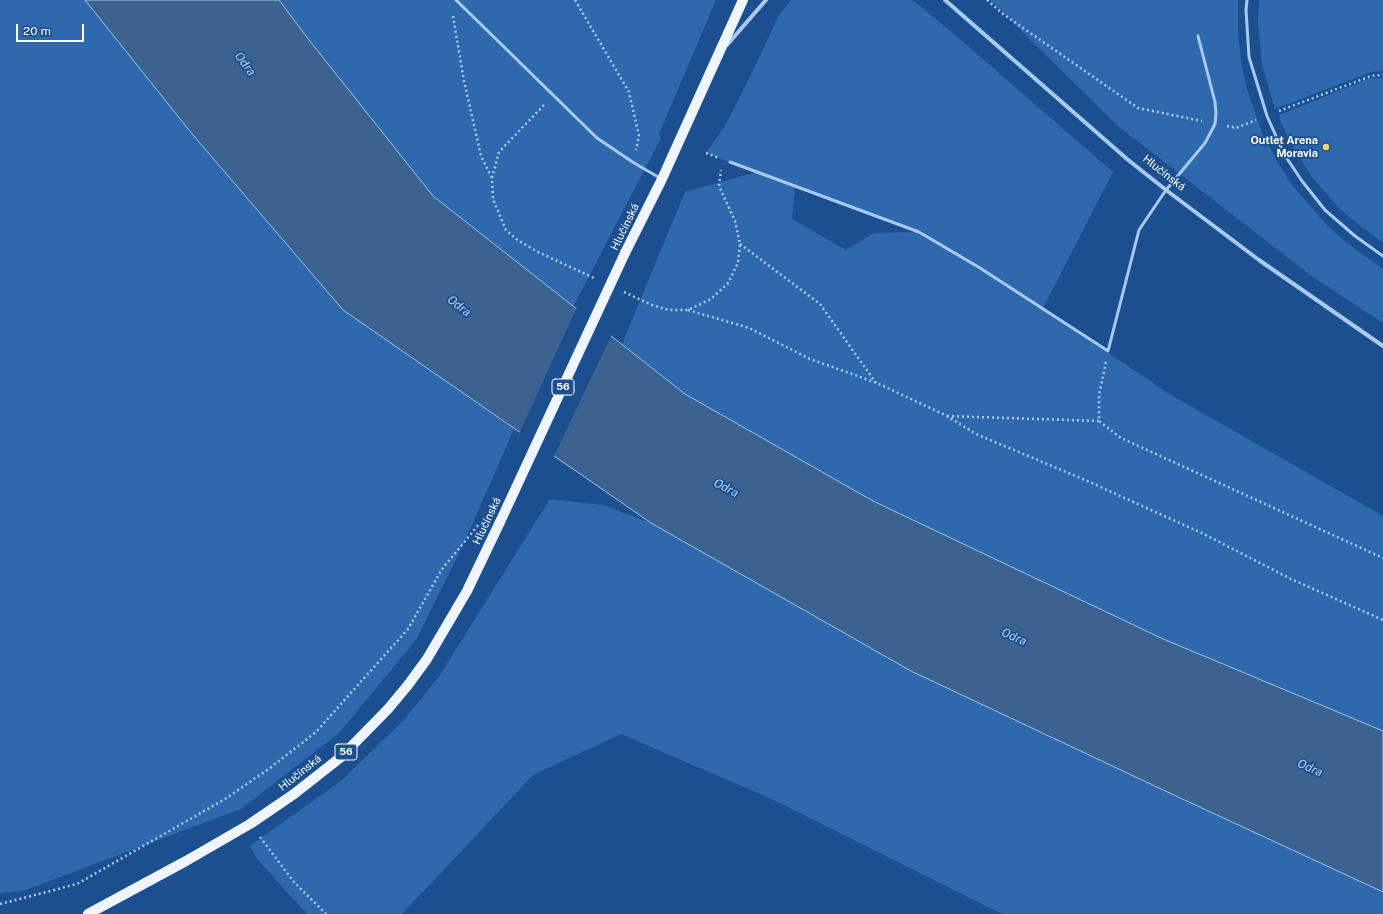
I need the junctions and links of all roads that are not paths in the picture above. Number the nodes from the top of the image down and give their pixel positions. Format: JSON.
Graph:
{"nodes":[{"id":1,"x":456,"y":0,"type":"edge"},
{"id":2,"x":743,"y":0,"type":"edge"},
{"id":3,"x":766,"y":0,"type":"edge"},
{"id":4,"x":945,"y":0,"type":"edge"},
{"id":5,"x":1247,"y":0,"type":"edge"},
{"id":6,"x":1198,"y":36,"type":"dead end"},
{"id":7,"x":718,"y":54,"type":"junction"},
{"id":8,"x":730,"y":162,"type":"road end"},
{"id":9,"x":662,"y":179,"type":"junction"},
{"id":10,"x":1166,"y":190,"type":"junction"},
{"id":11,"x":1383,"y":256,"type":"edge"},
{"id":12,"x":1383,"y":346,"type":"edge"},
{"id":13,"x":88,"y":914,"type":"edge"}],
"edges":[{"from":1,"to":9,"type":"lane"},
{"from":2,"to":7,"type":"main road","name":"Hlučínská","number":"56"},
{"from":3,"to":7,"type":"street"},
{"from":4,"to":10,"type":"street","name":"Hlučínská"},
{"from":5,"to":11,"type":"lane"},
{"from":6,"to":10,"type":"lane"},
{"from":7,"to":9,"type":"main road","name":"Hlučínská","number":"56"},
{"from":8,"to":10,"type":"lane"},
{"from":9,"to":13,"type":"main road","name":"Hlučínská","number":"56","bridge":true},
{"from":10,"to":12,"type":"street","name":"Hlučínská"}]}
